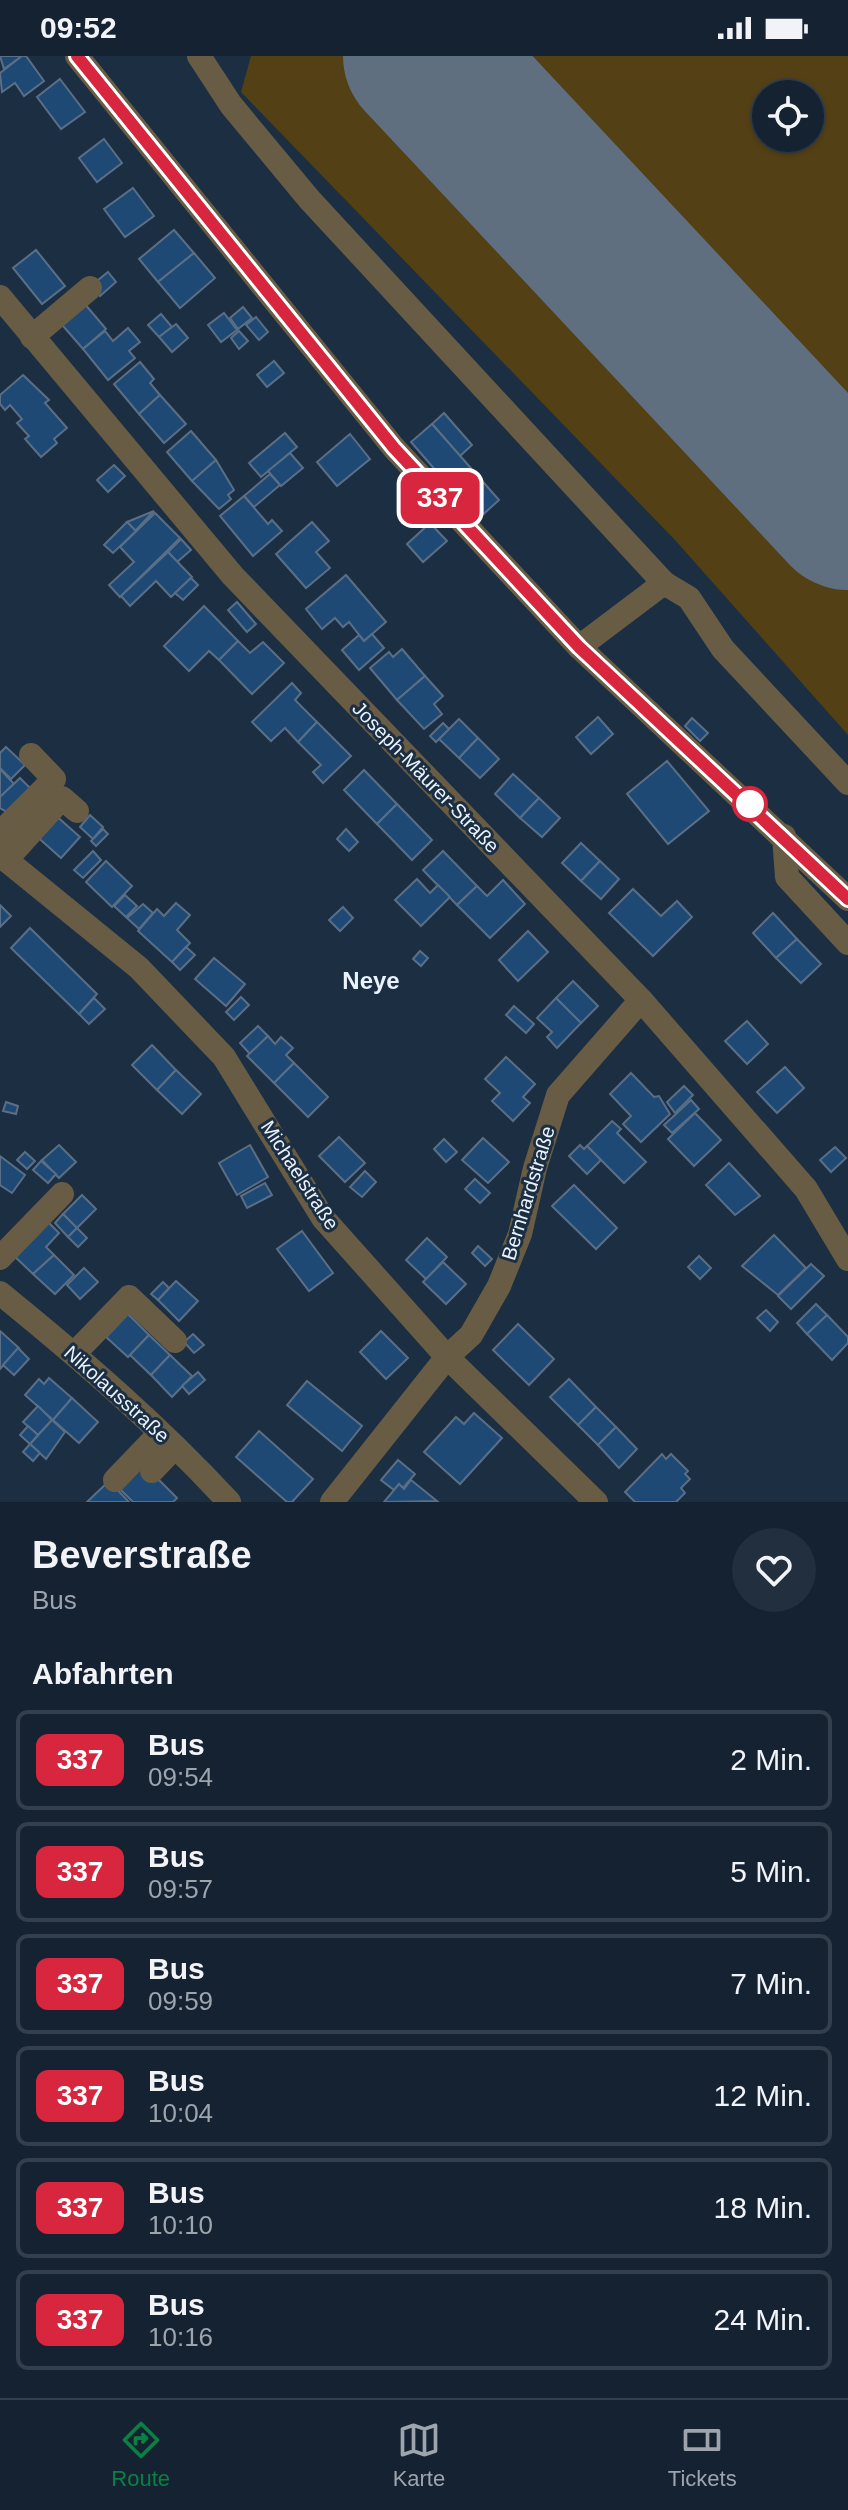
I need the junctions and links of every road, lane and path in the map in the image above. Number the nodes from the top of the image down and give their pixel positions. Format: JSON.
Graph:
{"nodes":[{"id":1,"x":77,"y":56,"type":"edge"},
{"id":2,"x":199,"y":56,"type":"edge"},
{"id":3,"x":90,"y":288,"type":"dead end"},
{"id":4,"x":4,"y":312,"type":"edge"},
{"id":5,"x":32,"y":337,"type":"junction"},
{"id":6,"x":664,"y":583,"type":"junction"},
{"id":7,"x":579,"y":647,"type":"junction"},
{"id":8,"x":31,"y":755,"type":"dead end"},
{"id":9,"x":848,"y":783,"type":"edge"},
{"id":10,"x":77,"y":811,"type":"dead end"},
{"id":11,"x":0,"y":833,"type":"edge"},
{"id":12,"x":784,"y":836,"type":"junction"},
{"id":13,"x":3,"y":857,"type":"edge"},
{"id":14,"x":848,"y":899,"type":"edge"},
{"id":15,"x":848,"y":943,"type":"edge"},
{"id":16,"x":641,"y":1000,"type":"junction"},
{"id":17,"x":62,"y":1194,"type":"dead end"},
{"id":18,"x":0,"y":1258,"type":"edge"},
{"id":19,"x":848,"y":1259,"type":"edge"},
{"id":20,"x":0,"y":1293,"type":"edge"},
{"id":21,"x":175,"y":1341,"type":"dead end"},
{"id":22,"x":74,"y":1354,"type":"junction"},
{"id":23,"x":447,"y":1357,"type":"junction"},
{"id":24,"x":167,"y":1440,"type":"junction"},
{"id":25,"x":152,"y":1471,"type":"dead end"},
{"id":26,"x":115,"y":1480,"type":"dead end"},
{"id":27,"x":229,"y":1502,"type":"edge"},
{"id":28,"x":332,"y":1502,"type":"edge"},
{"id":29,"x":596,"y":1502,"type":"edge"}],
"edges":[{"from":1,"to":7,"type":"street"},
{"from":2,"to":6,"type":"street"},
{"from":3,"to":5,"type":"street"},
{"from":4,"to":5,"type":"street","name":"Joseph-Mäurer-Straße"},
{"from":5,"to":16,"type":"street","name":"Joseph-Mäurer-Straße"},
{"from":6,"to":7,"type":"street"},
{"from":6,"to":9,"type":"street"},
{"from":7,"to":12,"type":"street"},
{"from":8,"to":11,"type":"street"},
{"from":10,"to":13,"type":"street"},
{"from":12,"to":14,"type":"street"},
{"from":12,"to":15,"type":"street"},
{"from":13,"to":23,"type":"street","name":"Michaelstraße"},
{"from":16,"to":19,"type":"street","name":"Joseph-Mäurer-Straße"},
{"from":16,"to":23,"type":"street","name":"Bernhardstraße"},
{"from":17,"to":18,"type":"street"},
{"from":20,"to":22,"type":"street","name":"Nikolausstraße"},
{"from":21,"to":22,"type":"street"},
{"from":22,"to":24,"type":"street","name":"Nikolausstraße"},
{"from":23,"to":28,"type":"street","name":"Bernhardstraße"},
{"from":23,"to":29,"type":"street","name":"Michaelstraße"},
{"from":24,"to":25,"type":"street"},
{"from":24,"to":26,"type":"street"},
{"from":24,"to":27,"type":"street","name":"Nikolausstraße"}]}
